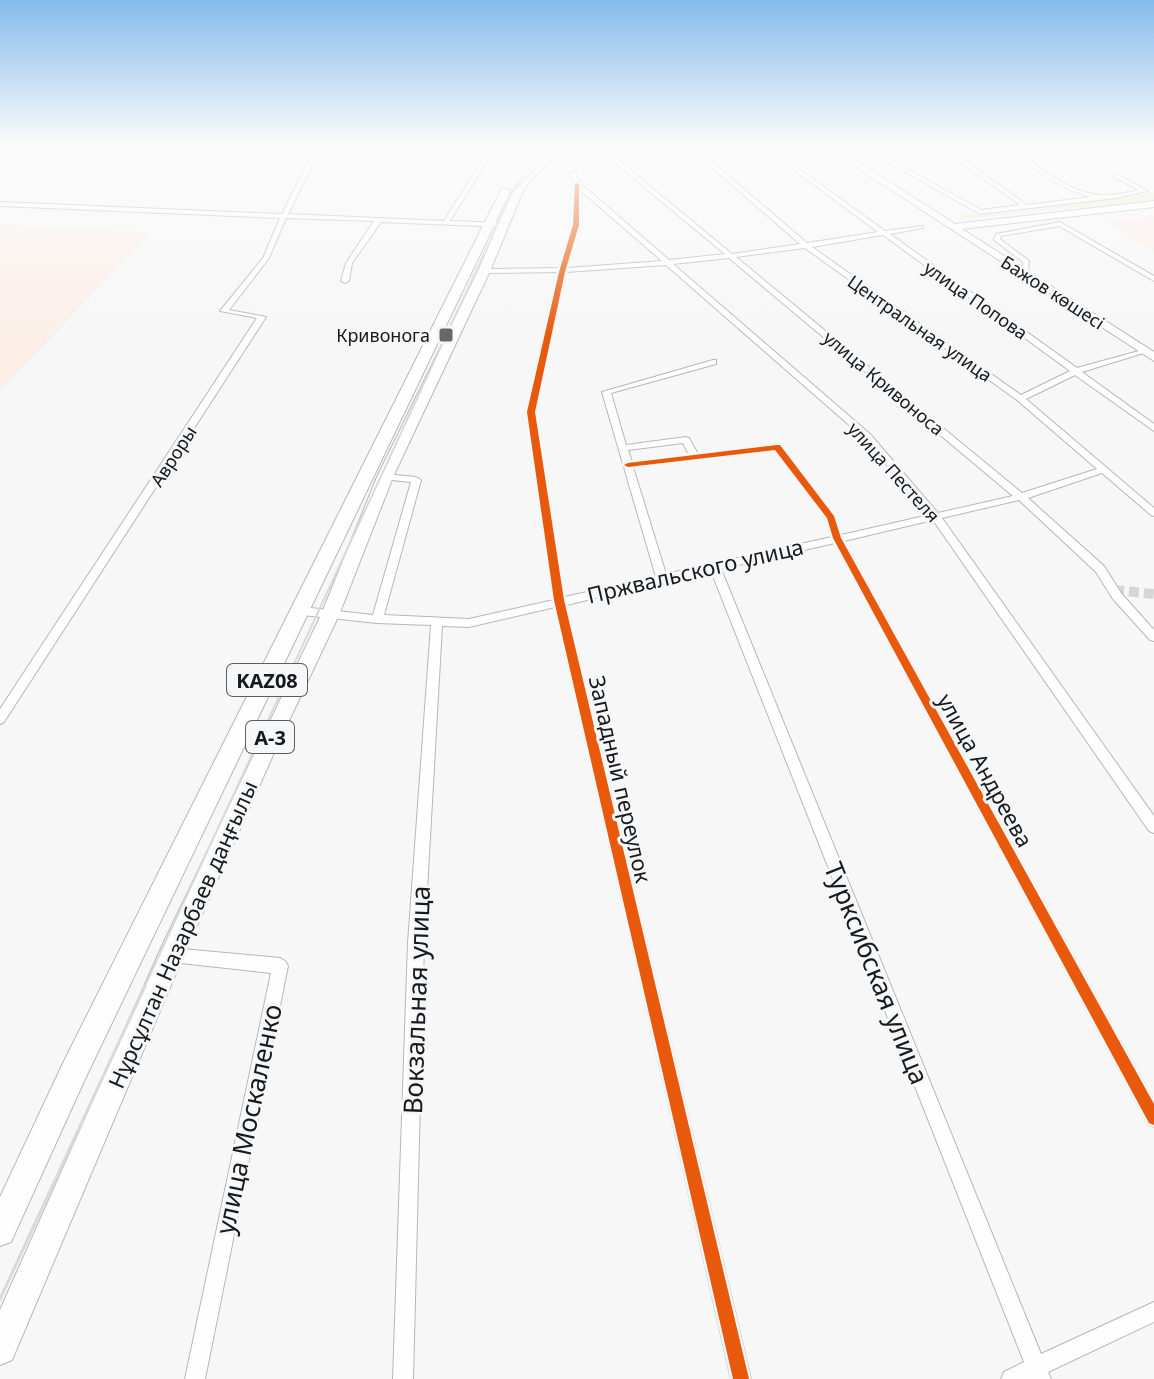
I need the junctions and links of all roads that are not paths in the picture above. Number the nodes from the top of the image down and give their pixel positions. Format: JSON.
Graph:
{"nodes":[{"id":1,"x":73,"y":207,"type":"edge"},
{"id":2,"x":288,"y":207,"type":"edge"},
{"id":3,"x":455,"y":207,"type":"edge"},
{"id":4,"x":502,"y":207,"type":"edge"},
{"id":5,"x":508,"y":207,"type":"edge"},
{"id":6,"x":576,"y":207,"type":"edge"},
{"id":7,"x":603,"y":207,"type":"edge"},
{"id":8,"x":673,"y":207,"type":"edge"},
{"id":9,"x":761,"y":207,"type":"edge"},
{"id":10,"x":847,"y":207,"type":"edge"},
{"id":11,"x":923,"y":207,"type":"edge"},
{"id":12,"x":970,"y":207,"type":"edge"},
{"id":13,"x":1014,"y":207,"type":"edge"},
{"id":14,"x":1125,"y":207,"type":"edge"},
{"id":15,"x":283,"y":217,"type":"junction"},
{"id":16,"x":378,"y":221,"type":"junction"},
{"id":17,"x":445,"y":224,"type":"junction"},
{"id":18,"x":497,"y":225,"type":"junction"},
{"id":19,"x":921,"y":227,"type":"dead end"},
{"id":20,"x":953,"y":227,"type":"junction"},
{"id":21,"x":882,"y":233,"type":"junction"},
{"id":22,"x":805,"y":245,"type":"junction"},
{"id":23,"x":733,"y":256,"type":"junction"},
{"id":24,"x":668,"y":265,"type":"junction"},
{"id":25,"x":484,"y":271,"type":"junction"},
{"id":26,"x":562,"y":272,"type":"junction"},
{"id":27,"x":1025,"y":273,"type":"junction"},
{"id":28,"x":1154,"y":279,"type":"edge"},
{"id":29,"x":345,"y":281,"type":"dead end"},
{"id":30,"x":1150,"y":354,"type":"edge"},
{"id":31,"x":713,"y":362,"type":"dead end"},
{"id":32,"x":1077,"y":371,"type":"junction"},
{"id":33,"x":1020,"y":398,"type":"junction"},
{"id":34,"x":1154,"y":428,"type":"edge"},
{"id":35,"x":623,"y":448,"type":"junction"},
{"id":36,"x":695,"y":457,"type":"junction"},
{"id":37,"x":628,"y":465,"type":"junction"},
{"id":38,"x":1102,"y":470,"type":"junction"},
{"id":39,"x":385,"y":477,"type":"junction"},
{"id":40,"x":1021,"y":497,"type":"junction"},
{"id":41,"x":1154,"y":513,"type":"edge"},
{"id":42,"x":935,"y":516,"type":"junction"},
{"id":43,"x":837,"y":538,"type":"junction"},
{"id":44,"x":714,"y":566,"type":"junction"},
{"id":45,"x":662,"y":578,"type":"junction"},
{"id":46,"x":559,"y":600,"type":"junction"},
{"id":47,"x":302,"y":611,"type":"junction"},
{"id":48,"x":330,"y":615,"type":"junction"},
{"id":49,"x":377,"y":619,"type":"junction"},
{"id":50,"x":437,"y":621,"type":"junction"},
{"id":51,"x":1154,"y":637,"type":"edge"},
{"id":52,"x":0,"y":719,"type":"edge"},
{"id":53,"x":1154,"y":827,"type":"edge"},
{"id":54,"x":171,"y":955,"type":"junction"},
{"id":55,"x":1154,"y":1118,"type":"edge"},
{"id":56,"x":0,"y":1231,"type":"edge"},
{"id":57,"x":1154,"y":1312,"type":"edge"},
{"id":58,"x":0,"y":1348,"type":"edge"},
{"id":59,"x":1038,"y":1374,"type":"edge"},
{"id":60,"x":195,"y":1379,"type":"edge"},
{"id":61,"x":403,"y":1379,"type":"edge"},
{"id":62,"x":741,"y":1379,"type":"edge"},
{"id":63,"x":1011,"y":1379,"type":"edge"}],
"edges":[{"from":1,"to":15,"type":"street"},
{"from":2,"to":15,"type":"street"},
{"from":3,"to":17,"type":"street"},
{"from":4,"to":18,"type":"highway","name":"Нұрсұлтан Назарбаев даңғылы","number":"KAZ08"},
{"from":5,"to":18,"type":"highway","name":"Нұрсұлтан Назарбаев даңғылы","number":"А-3"},
{"from":6,"to":26,"type":"street","name":"Западный переулок"},
{"from":7,"to":24,"type":"street","name":"улица Пестеля"},
{"from":8,"to":23,"type":"street","name":"улица Кривоноса"},
{"from":9,"to":22,"type":"street","name":"Центральная улица"},
{"from":10,"to":21,"type":"street","name":"улица Попова"},
{"from":11,"to":20,"type":"main road","name":"Бажов көшесі"},
{"from":12,"to":13,"type":"street"},
{"from":14,"to":20,"type":"main road"},
{"from":15,"to":16,"type":"street"},
{"from":15,"to":52,"type":"street","name":"Авроры"},
{"from":16,"to":17,"type":"street"},
{"from":16,"to":29,"type":"street"},
{"from":17,"to":18,"type":"street"},
{"from":18,"to":25,"type":"highway","name":"Нұрсұлтан Назарбаев даңғылы","number":"А-3"},
{"from":18,"to":47,"type":"highway","name":"Нұрсұлтан Назарбаев даңғылы","number":"KAZ08"},
{"from":19,"to":21,"type":"street"},
{"from":20,"to":27,"type":"main road","name":"Бажов көшесі"},
{"from":21,"to":22,"type":"street"},
{"from":21,"to":32,"type":"street","name":"улица Попова"},
{"from":22,"to":23,"type":"street"},
{"from":22,"to":33,"type":"street","name":"Центральная улица"},
{"from":23,"to":24,"type":"street"},
{"from":23,"to":40,"type":"street","name":"улица Кривоноса"},
{"from":24,"to":26,"type":"street"},
{"from":24,"to":42,"type":"street","name":"улица Пестеля"},
{"from":25,"to":26,"type":"street"},
{"from":25,"to":39,"type":"highway","name":"Нұрсұлтан Назарбаев даңғылы","number":"А-3"},
{"from":26,"to":46,"type":"street","name":"Западный переулок"},
{"from":27,"to":28,"type":"street"},
{"from":27,"to":30,"type":"main road","name":"Бажов көшесі"},
{"from":30,"to":32,"type":"street"},
{"from":31,"to":35,"type":"street"},
{"from":32,"to":33,"type":"street"},
{"from":32,"to":34,"type":"street","name":"улица Попова"},
{"from":33,"to":38,"type":"street","name":"Центральная улица"},
{"from":35,"to":36,"type":"street"},
{"from":35,"to":37,"type":"street"},
{"from":36,"to":37,"type":"street"},
{"from":36,"to":43,"type":"street","name":"улица Андреева"},
{"from":37,"to":45,"type":"street"},
{"from":38,"to":40,"type":"street","name":"Пржвальского улица"},
{"from":38,"to":41,"type":"street","name":"Центральная улица"},
{"from":39,"to":48,"type":"highway","name":"Нұрсұлтан Назарбаев даңғылы","number":"А-3"},
{"from":39,"to":49,"type":"street"},
{"from":40,"to":42,"type":"street","name":"Пржвальского улица"},
{"from":40,"to":51,"type":"street","name":"улица Кривоноса"},
{"from":42,"to":43,"type":"street","name":"Пржвальского улица"},
{"from":42,"to":53,"type":"street","name":"улица Пестеля"},
{"from":43,"to":44,"type":"street","name":"Пржвальского улица"},
{"from":43,"to":55,"type":"street","name":"улица Андреева"},
{"from":44,"to":45,"type":"street","name":"Пржвальского улица"},
{"from":44,"to":59,"type":"street","name":"Турксибская улица"},
{"from":45,"to":46,"type":"street","name":"Пржвальского улица"},
{"from":46,"to":50,"type":"street","name":"Пржвальского улица"},
{"from":46,"to":62,"type":"street","name":"Западный переулок"},
{"from":47,"to":48,"type":"street","name":"Пржвальского улица"},
{"from":47,"to":56,"type":"highway","name":"Нұрсұлтан Назарбаев даңғылы","number":"KAZ08"},
{"from":48,"to":49,"type":"street","name":"Пржвальского улица"},
{"from":48,"to":54,"type":"highway","name":"Нұрсұлтан Назарбаев даңғылы","number":"А-3"},
{"from":49,"to":50,"type":"street","name":"Пржвальского улица"},
{"from":50,"to":61,"type":"street","name":"Вокзальная улица"},
{"from":54,"to":58,"type":"highway","name":"Нұрсұлтан Назарбаев даңғылы","number":"А-3"},
{"from":54,"to":60,"type":"street","name":"улица Москаленко"},
{"from":57,"to":59,"type":"street"},
{"from":59,"to":63,"type":"street"}]}
